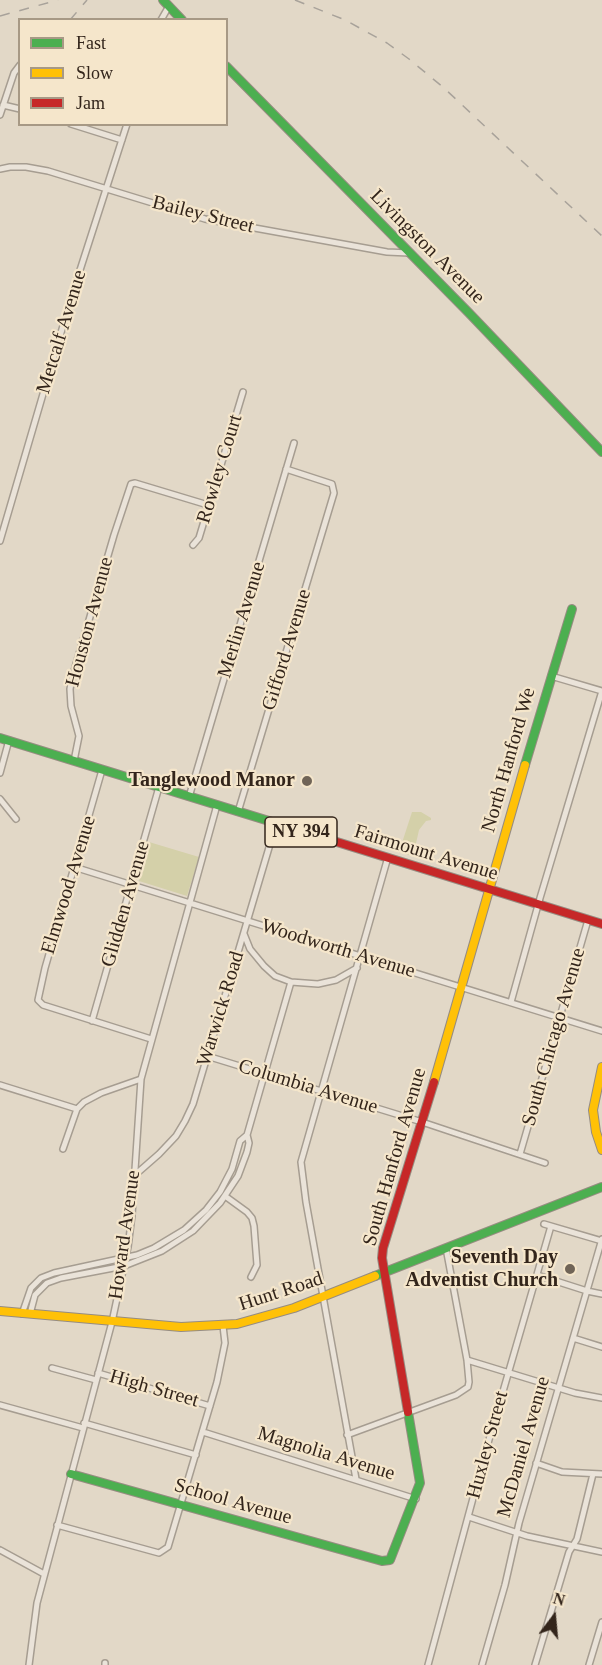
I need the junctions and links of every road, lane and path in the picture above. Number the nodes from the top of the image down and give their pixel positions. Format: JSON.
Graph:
{"nodes":[{"id":1,"x":166,"y":3,"type":"edge"},
{"id":2,"x":162,"y":18,"type":"edge"},
{"id":3,"x":180,"y":18,"type":"edge"},
{"id":4,"x":18,"y":68,"type":"edge"},
{"id":5,"x":228,"y":68,"type":"edge"},
{"id":6,"x":3,"y":105,"type":"junction"},
{"id":7,"x":18,"y":109,"type":"edge"},
{"id":8,"x":0,"y":115,"type":"edge"},
{"id":9,"x":77,"y":126,"type":"edge"},
{"id":10,"x":126,"y":126,"type":"edge"},
{"id":11,"x":122,"y":140,"type":"junction"},
{"id":12,"x":0,"y":169,"type":"edge"},
{"id":13,"x":106,"y":188,"type":"junction"},
{"id":14,"x":409,"y":253,"type":"junction"},
{"id":15,"x":243,"y":392,"type":"dead end"},
{"id":16,"x":294,"y":443,"type":"dead end"},
{"id":17,"x":602,"y":452,"type":"edge"},
{"id":18,"x":286,"y":469,"type":"junction"},
{"id":19,"x":208,"y":505,"type":"junction"},
{"id":20,"x":0,"y":541,"type":"edge"},
{"id":21,"x":193,"y":545,"type":"dead end"},
{"id":22,"x":572,"y":609,"type":"dead end"},
{"id":23,"x":551,"y":676,"type":"junction"},
{"id":24,"x":602,"y":691,"type":"edge"},
{"id":25,"x":0,"y":738,"type":"edge"},
{"id":26,"x":9,"y":740,"type":"junction"},
{"id":27,"x":74,"y":761,"type":"junction"},
{"id":28,"x":102,"y":770,"type":"junction"},
{"id":29,"x":0,"y":772,"type":"edge"},
{"id":30,"x":159,"y":787,"type":"junction"},
{"id":31,"x":189,"y":797,"type":"junction"},
{"id":32,"x":0,"y":799,"type":"edge"},
{"id":33,"x":217,"y":805,"type":"junction"},
{"id":34,"x":238,"y":812,"type":"junction"},
{"id":35,"x":16,"y":819,"type":"dead end"},
{"id":36,"x":276,"y":824,"type":"junction"},
{"id":37,"x":388,"y":857,"type":"junction"},
{"id":38,"x":74,"y":867,"type":"junction"},
{"id":39,"x":132,"y":884,"type":"junction"},
{"id":40,"x":489,"y":889,"type":"junction"},
{"id":41,"x":191,"y":902,"type":"junction"},
{"id":42,"x":538,"y":906,"type":"junction"},
{"id":43,"x":248,"y":920,"type":"junction"},
{"id":44,"x":588,"y":920,"type":"junction"},
{"id":45,"x":602,"y":924,"type":"edge"},
{"id":46,"x":244,"y":934,"type":"junction"},
{"id":47,"x":360,"y":956,"type":"junction"},
{"id":48,"x":357,"y":968,"type":"junction"},
{"id":49,"x":291,"y":982,"type":"junction"},
{"id":50,"x":461,"y":987,"type":"junction"},
{"id":51,"x":511,"y":1002,"type":"junction"},
{"id":52,"x":560,"y":1018,"type":"junction"},
{"id":53,"x":92,"y":1021,"type":"junction"},
{"id":54,"x":602,"y":1031,"type":"edge"},
{"id":55,"x":151,"y":1039,"type":"junction"},
{"id":56,"x":207,"y":1056,"type":"junction"},
{"id":57,"x":602,"y":1067,"type":"edge"},
{"id":58,"x":264,"y":1073,"type":"junction"},
{"id":59,"x":141,"y":1079,"type":"junction"},
{"id":60,"x":600,"y":1084,"type":"edge"},
{"id":61,"x":0,"y":1085,"type":"edge"},
{"id":62,"x":322,"y":1090,"type":"junction"},
{"id":63,"x":77,"y":1109,"type":"junction"},
{"id":64,"x":422,"y":1122,"type":"junction"},
{"id":65,"x":247,"y":1135,"type":"junction"},
{"id":66,"x":63,"y":1149,"type":"dead end"},
{"id":67,"x":602,"y":1150,"type":"edge"},
{"id":68,"x":520,"y":1154,"type":"junction"},
{"id":69,"x":545,"y":1163,"type":"dead end"},
{"id":70,"x":135,"y":1174,"type":"junction"},
{"id":71,"x":602,"y":1187,"type":"edge"},
{"id":72,"x":225,"y":1196,"type":"junction"},
{"id":73,"x":544,"y":1224,"type":"dead end"},
{"id":74,"x":551,"y":1226,"type":"junction"},
{"id":75,"x":602,"y":1240,"type":"edge"},
{"id":76,"x":446,"y":1248,"type":"junction"},
{"id":77,"x":126,"y":1258,"type":"junction"},
{"id":78,"x":124,"y":1266,"type":"junction"},
{"id":79,"x":384,"y":1272,"type":"junction"},
{"id":80,"x":537,"y":1275,"type":"junction"},
{"id":81,"x":251,"y":1276,"type":"dead end"},
{"id":82,"x":587,"y":1291,"type":"junction"},
{"id":83,"x":602,"y":1294,"type":"edge"},
{"id":84,"x":324,"y":1296,"type":"junction"},
{"id":85,"x":0,"y":1311,"type":"edge"},
{"id":86,"x":26,"y":1314,"type":"junction"},
{"id":87,"x":112,"y":1322,"type":"junction"},
{"id":88,"x":223,"y":1326,"type":"junction"},
{"id":89,"x":573,"y":1338,"type":"junction"},
{"id":90,"x":602,"y":1347,"type":"edge"},
{"id":91,"x":467,"y":1360,"type":"junction"},
{"id":92,"x":52,"y":1368,"type":"dead end"},
{"id":93,"x":508,"y":1372,"type":"junction"},
{"id":94,"x":98,"y":1373,"type":"junction"},
{"id":95,"x":96,"y":1380,"type":"junction"},
{"id":96,"x":558,"y":1388,"type":"junction"},
{"id":97,"x":602,"y":1398,"type":"edge"},
{"id":98,"x":0,"y":1405,"type":"edge"},
{"id":99,"x":210,"y":1406,"type":"junction"},
{"id":100,"x":408,"y":1412,"type":"junction"},
{"id":101,"x":84,"y":1426,"type":"junction"},
{"id":102,"x":203,"y":1432,"type":"junction"},
{"id":103,"x":347,"y":1435,"type":"junction"},
{"id":104,"x":196,"y":1455,"type":"junction"},
{"id":105,"x":536,"y":1463,"type":"junction"},
{"id":106,"x":70,"y":1474,"type":"junction"},
{"id":107,"x":419,"y":1474,"type":"joint"},
{"id":108,"x":593,"y":1474,"type":"junction"},
{"id":109,"x":602,"y":1474,"type":"edge"},
{"id":110,"x":356,"y":1479,"type":"junction"},
{"id":111,"x":416,"y":1499,"type":"junction"},
{"id":112,"x":181,"y":1504,"type":"junction"},
{"id":113,"x":469,"y":1517,"type":"junction"},
{"id":114,"x":57,"y":1525,"type":"junction"},
{"id":115,"x":516,"y":1533,"type":"junction"},
{"id":116,"x":572,"y":1547,"type":"junction"},
{"id":117,"x":0,"y":1550,"type":"edge"},
{"id":118,"x":602,"y":1552,"type":"edge"},
{"id":119,"x":44,"y":1574,"type":"junction"},
{"id":120,"x":602,"y":1622,"type":"edge"},
{"id":121,"x":594,"y":1651,"type":"junction"},
{"id":122,"x":602,"y":1653,"type":"edge"},
{"id":123,"x":29,"y":1665,"type":"edge"},
{"id":124,"x":428,"y":1665,"type":"edge"},
{"id":125,"x":482,"y":1665,"type":"edge"},
{"id":126,"x":535,"y":1665,"type":"edge"},
{"id":127,"x":589,"y":1665,"type":"edge"}],
"edges":[{"from":1,"to":2,"type":"street"},
{"from":1,"to":3,"type":"street"},
{"from":4,"to":6,"type":"street"},
{"from":5,"to":14,"type":"street","name":"Livingston Avenue"},
{"from":6,"to":7,"type":"street"},
{"from":6,"to":8,"type":"street"},
{"from":9,"to":11,"type":"street"},
{"from":10,"to":11,"type":"street","name":"Metcalf Avenue"},
{"from":11,"to":13,"type":"street","name":"Metcalf Avenue"},
{"from":12,"to":13,"type":"street","name":"Bailey Street"},
{"from":13,"to":14,"type":"street","name":"Bailey Street"},
{"from":13,"to":20,"type":"street","name":"Metcalf Avenue"},
{"from":14,"to":17,"type":"street","name":"Livingston Avenue"},
{"from":15,"to":19,"type":"street","name":"Rowley Court"},
{"from":16,"to":18,"type":"street","name":"Merlin Avenue"},
{"from":18,"to":31,"type":"street","name":"Merlin Avenue"},
{"from":18,"to":34,"type":"street","name":"Gifford Avenue"},
{"from":19,"to":21,"type":"street","name":"Rowley Court"},
{"from":19,"to":27,"type":"street","name":"Houston Avenue"},
{"from":22,"to":23,"type":"street","name":"North Hanford We"},
{"from":23,"to":24,"type":"street"},
{"from":23,"to":40,"type":"street","name":"North Hanford We"},
{"from":24,"to":42,"type":"street"},
{"from":25,"to":26,"type":"street","name":"Fairmount Avenue","number":"NY 394"},
{"from":26,"to":27,"type":"street","name":"Fairmount Avenue","number":"NY 394"},
{"from":26,"to":29,"type":"street"},
{"from":27,"to":28,"type":"street","name":"Fairmount Avenue","number":"NY 394"},
{"from":28,"to":30,"type":"street","name":"Fairmount Avenue","number":"NY 394"},
{"from":28,"to":38,"type":"street","name":"Elmwood Avenue"},
{"from":30,"to":31,"type":"street","name":"Fairmount Avenue","number":"NY 394"},
{"from":30,"to":39,"type":"street","name":"Glidden Avenue"},
{"from":31,"to":33,"type":"street","name":"Fairmount Avenue","number":"NY 394"},
{"from":32,"to":35,"type":"street"},
{"from":33,"to":34,"type":"street","name":"Fairmount Avenue","number":"NY 394"},
{"from":33,"to":41,"type":"street","name":"Howard Avenue"},
{"from":34,"to":36,"type":"street","name":"Fairmount Avenue","number":"NY 394"},
{"from":36,"to":37,"type":"street","name":"Fairmount Avenue","number":"NY 394"},
{"from":36,"to":43,"type":"street","name":"Warwick Road"},
{"from":37,"to":40,"type":"street","name":"Fairmount Avenue","number":"NY 394"},
{"from":37,"to":47,"type":"street"},
{"from":38,"to":39,"type":"street","name":"Woodworth Avenue"},
{"from":38,"to":53,"type":"street","name":"Elmwood Avenue"},
{"from":39,"to":41,"type":"street","name":"Woodworth Avenue"},
{"from":39,"to":53,"type":"street","name":"Glidden Avenue"},
{"from":40,"to":42,"type":"street","name":"Fairmount Avenue","number":"NY 394"},
{"from":40,"to":50,"type":"street","name":"South Hanford Avenue"},
{"from":41,"to":43,"type":"street","name":"Woodworth Avenue"},
{"from":41,"to":55,"type":"street","name":"Howard Avenue"},
{"from":42,"to":44,"type":"street","name":"Fairmount Avenue","number":"NY 394"},
{"from":42,"to":51,"type":"street"},
{"from":43,"to":46,"type":"street","name":"Warwick Road"},
{"from":43,"to":47,"type":"street","name":"Woodworth Avenue"},
{"from":44,"to":45,"type":"street","name":"Fairmount Avenue","number":"NY 394"},
{"from":44,"to":52,"type":"street","name":"South Chicago Avenue"},
{"from":46,"to":49,"type":"street"},
{"from":46,"to":56,"type":"street","name":"Warwick Road"},
{"from":47,"to":48,"type":"street"},
{"from":47,"to":50,"type":"street","name":"Woodworth Avenue"},
{"from":48,"to":49,"type":"street"},
{"from":48,"to":62,"type":"street"},
{"from":49,"to":58,"type":"street"},
{"from":50,"to":51,"type":"street","name":"Woodworth Avenue"},
{"from":50,"to":64,"type":"street","name":"South Hanford Avenue"},
{"from":51,"to":52,"type":"street","name":"Woodworth Avenue"},
{"from":52,"to":54,"type":"street","name":"Woodworth Avenue"},
{"from":52,"to":68,"type":"street","name":"South Chicago Avenue"},
{"from":53,"to":55,"type":"street"},
{"from":55,"to":59,"type":"street","name":"Howard Avenue"},
{"from":56,"to":58,"type":"street","name":"Columbia Avenue"},
{"from":56,"to":70,"type":"street","name":"Warwick Road"},
{"from":57,"to":60,"type":"street"},
{"from":58,"to":62,"type":"street","name":"Columbia Avenue"},
{"from":58,"to":65,"type":"street"},
{"from":59,"to":63,"type":"street"},
{"from":59,"to":70,"type":"street","name":"Howard Avenue"},
{"from":60,"to":67,"type":"street"},
{"from":61,"to":63,"type":"street"},
{"from":62,"to":64,"type":"street","name":"Columbia Avenue"},
{"from":62,"to":84,"type":"street"},
{"from":63,"to":66,"type":"street"},
{"from":64,"to":68,"type":"street","name":"Columbia Avenue"},
{"from":64,"to":79,"type":"street","name":"South Hanford Avenue"},
{"from":65,"to":72,"type":"street"},
{"from":65,"to":77,"type":"street"},
{"from":68,"to":69,"type":"street","name":"Columbia Avenue"},
{"from":70,"to":77,"type":"street","name":"Howard Avenue"},
{"from":71,"to":76,"type":"street","name":"Hunt Road"},
{"from":72,"to":78,"type":"street"},
{"from":72,"to":81,"type":"street"},
{"from":73,"to":74,"type":"street"},
{"from":74,"to":75,"type":"street"},
{"from":74,"to":80,"type":"street","name":"Huxley Street"},
{"from":75,"to":82,"type":"street","name":"McDaniel Avenue"},
{"from":76,"to":79,"type":"street","name":"Hunt Road"},
{"from":76,"to":91,"type":"street"},
{"from":77,"to":78,"type":"street","name":"Howard Avenue"},
{"from":77,"to":86,"type":"street"},
{"from":78,"to":86,"type":"street"},
{"from":78,"to":87,"type":"street","name":"Howard Avenue"},
{"from":79,"to":84,"type":"street","name":"Hunt Road"},
{"from":79,"to":100,"type":"street","name":"South Hanford Avenue"},
{"from":80,"to":82,"type":"street"},
{"from":80,"to":93,"type":"street","name":"Huxley Street"},
{"from":82,"to":83,"type":"street"},
{"from":82,"to":89,"type":"street","name":"McDaniel Avenue"},
{"from":84,"to":88,"type":"street","name":"Hunt Road"},
{"from":84,"to":103,"type":"street"},
{"from":85,"to":86,"type":"street","name":"Hunt Road"},
{"from":86,"to":87,"type":"street","name":"Hunt Road"},
{"from":87,"to":88,"type":"street","name":"Hunt Road"},
{"from":87,"to":94,"type":"street","name":"Howard Avenue"},
{"from":88,"to":99,"type":"street"},
{"from":89,"to":90,"type":"street"},
{"from":89,"to":96,"type":"street","name":"McDaniel Avenue"},
{"from":91,"to":93,"type":"street"},
{"from":91,"to":100,"type":"street"},
{"from":92,"to":95,"type":"street","name":"High Street"},
{"from":93,"to":96,"type":"street"},
{"from":93,"to":113,"type":"street","name":"Huxley Street"},
{"from":94,"to":95,"type":"street","name":"Howard Avenue"},
{"from":94,"to":99,"type":"street","name":"High Street"},
{"from":95,"to":101,"type":"street","name":"Howard Avenue"},
{"from":96,"to":97,"type":"street"},
{"from":96,"to":105,"type":"street","name":"McDaniel Avenue"},
{"from":98,"to":101,"type":"street"},
{"from":99,"to":102,"type":"street"},
{"from":100,"to":103,"type":"street"},
{"from":100,"to":107,"type":"street","name":"South Hanford Avenue"},
{"from":101,"to":104,"type":"street"},
{"from":101,"to":106,"type":"street","name":"Howard Avenue"},
{"from":102,"to":104,"type":"street"},
{"from":102,"to":110,"type":"street","name":"Magnolia Avenue"},
{"from":103,"to":110,"type":"street"},
{"from":104,"to":112,"type":"street"},
{"from":105,"to":108,"type":"street"},
{"from":105,"to":115,"type":"street","name":"McDaniel Avenue"},
{"from":106,"to":112,"type":"street","name":"School Avenue"},
{"from":106,"to":114,"type":"street","name":"Howard Avenue"},
{"from":107,"to":111,"type":"street","name":"Magnolia Avenue"},
{"from":108,"to":109,"type":"street"},
{"from":108,"to":116,"type":"street"},
{"from":110,"to":111,"type":"street","name":"Magnolia Avenue"},
{"from":111,"to":112,"type":"street","name":"School Avenue"},
{"from":112,"to":114,"type":"street"},
{"from":113,"to":115,"type":"street"},
{"from":113,"to":124,"type":"street","name":"Huxley Street"},
{"from":114,"to":119,"type":"street","name":"Howard Avenue"},
{"from":115,"to":116,"type":"street"},
{"from":115,"to":125,"type":"street","name":"McDaniel Avenue"},
{"from":116,"to":118,"type":"street"},
{"from":116,"to":126,"type":"street"},
{"from":117,"to":119,"type":"street"},
{"from":119,"to":123,"type":"street","name":"Howard Avenue"},
{"from":120,"to":121,"type":"street"},
{"from":121,"to":122,"type":"street"},
{"from":121,"to":127,"type":"street"}]}
